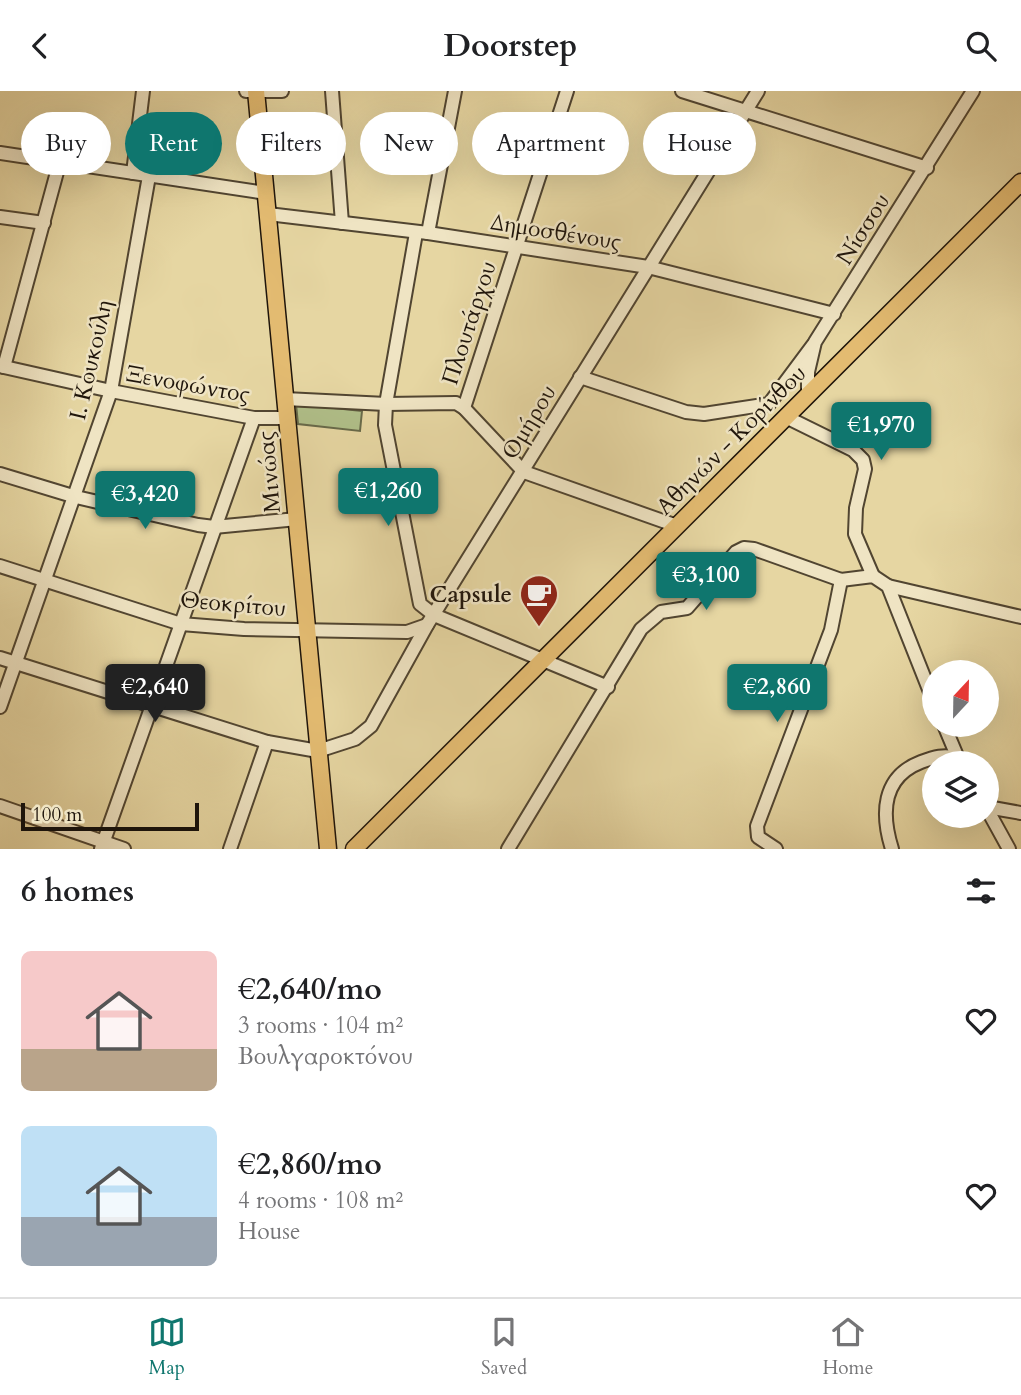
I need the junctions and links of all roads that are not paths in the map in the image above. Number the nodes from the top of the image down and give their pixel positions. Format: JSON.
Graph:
{"nodes":[{"id":1,"x":143,"y":91,"type":"edge"},
{"id":2,"x":282,"y":91,"type":"edge"},
{"id":3,"x":331,"y":91,"type":"edge"},
{"id":4,"x":455,"y":91,"type":"edge"},
{"id":5,"x":567,"y":91,"type":"edge"},
{"id":6,"x":682,"y":91,"type":"edge"},
{"id":7,"x":758,"y":91,"type":"edge"},
{"id":8,"x":973,"y":91,"type":"edge"},
{"id":9,"x":253,"y":92,"type":"edge"},
{"id":10,"x":745,"y":111,"type":"junction"},
{"id":11,"x":140,"y":112,"type":"edge"},
{"id":12,"x":0,"y":153,"type":"edge"},
{"id":13,"x":21,"y":156,"type":"edge"},
{"id":14,"x":927,"y":168,"type":"junction"},
{"id":15,"x":56,"y":175,"type":"edge"},
{"id":16,"x":144,"y":175,"type":"edge"},
{"id":17,"x":149,"y":176,"type":"junction"},
{"id":18,"x":1021,"y":182,"type":"edge"},
{"id":19,"x":266,"y":193,"type":"junction"},
{"id":20,"x":268,"y":213,"type":"junction"},
{"id":21,"x":0,"y":217,"type":"edge"},
{"id":22,"x":44,"y":223,"type":"junction"},
{"id":23,"x":342,"y":223,"type":"junction"},
{"id":24,"x":422,"y":233,"type":"junction"},
{"id":25,"x":515,"y":247,"type":"junction"},
{"id":26,"x":648,"y":267,"type":"junction"},
{"id":27,"x":834,"y":314,"type":"junction"},
{"id":28,"x":815,"y":342,"type":"junction"},
{"id":29,"x":2,"y":367,"type":"edge"},
{"id":30,"x":580,"y":377,"type":"junction"},
{"id":31,"x":111,"y":391,"type":"junction"},
{"id":32,"x":808,"y":395,"type":"junction"},
{"id":33,"x":285,"y":399,"type":"junction"},
{"id":34,"x":386,"y":404,"type":"junction"},
{"id":35,"x":464,"y":408,"type":"junction"},
{"id":36,"x":786,"y":417,"type":"junction"},
{"id":37,"x":254,"y":418,"type":"junction"},
{"id":38,"x":287,"y":418,"type":"junction"},
{"id":39,"x":524,"y":472,"type":"junction"},
{"id":40,"x":0,"y":474,"type":"edge"},
{"id":41,"x":76,"y":497,"type":"junction"},
{"id":42,"x":297,"y":519,"type":"junction"},
{"id":43,"x":677,"y":526,"type":"junction"},
{"id":44,"x":214,"y":527,"type":"junction"},
{"id":45,"x":0,"y":566,"type":"edge"},
{"id":46,"x":873,"y":576,"type":"junction"},
{"id":47,"x":45,"y":580,"type":"junction"},
{"id":48,"x":841,"y":580,"type":"junction"},
{"id":49,"x":888,"y":586,"type":"junction"},
{"id":50,"x":1021,"y":617,"type":"edge"},
{"id":51,"x":431,"y":620,"type":"junction"},
{"id":52,"x":181,"y":624,"type":"junction"},
{"id":53,"x":307,"y":631,"type":"junction"},
{"id":54,"x":0,"y":657,"type":"edge"},
{"id":55,"x":543,"y":660,"type":"junction"},
{"id":56,"x":16,"y":663,"type":"junction"},
{"id":57,"x":922,"y":672,"type":"edge"},
{"id":58,"x":608,"y":687,"type":"junction"},
{"id":59,"x":150,"y":705,"type":"junction"},
{"id":60,"x":0,"y":707,"type":"edge"},
{"id":61,"x":267,"y":742,"type":"junction"},
{"id":62,"x":318,"y":751,"type":"junction"},
{"id":63,"x":922,"y":761,"type":"edge"},
{"id":64,"x":0,"y":806,"type":"edge"},
{"id":65,"x":999,"y":810,"type":"edge"},
{"id":66,"x":1021,"y":813,"type":"edge"},
{"id":67,"x":998,"y":828,"type":"edge"},
{"id":68,"x":102,"y":846,"type":"edge"},
{"id":69,"x":124,"y":849,"type":"edge"},
{"id":70,"x":230,"y":849,"type":"edge"},
{"id":71,"x":328,"y":849,"type":"edge"},
{"id":72,"x":354,"y":849,"type":"edge"},
{"id":73,"x":508,"y":849,"type":"edge"},
{"id":74,"x":776,"y":849,"type":"edge"},
{"id":75,"x":892,"y":849,"type":"edge"},
{"id":76,"x":1009,"y":849,"type":"edge"}],
"edges":[{"from":1,"to":11,"type":"street"},
{"from":2,"to":9,"type":"street"},
{"from":3,"to":23,"type":"street"},
{"from":4,"to":24,"type":"street"},
{"from":5,"to":25,"type":"street","name":"Πλουτάρχου"},
{"from":6,"to":10,"type":"street"},
{"from":7,"to":10,"type":"street","name":"Ομήρου"},
{"from":8,"to":14,"type":"street","name":"Νίσσου"},
{"from":9,"to":19,"type":"main road","name":"Μινώας"},
{"from":10,"to":14,"type":"street"},
{"from":10,"to":26,"type":"street","name":"Ομήρου"},
{"from":12,"to":13,"type":"street"},
{"from":14,"to":27,"type":"street","name":"Νίσσου"},
{"from":15,"to":22,"type":"street"},
{"from":16,"to":17,"type":"street"},
{"from":17,"to":19,"type":"street"},
{"from":17,"to":31,"type":"street","name":"Ι. Κουκούλη"},
{"from":18,"to":32,"type":"main road","name":"Αθηνών - Κορίνθου"},
{"from":19,"to":20,"type":"main road","name":"Μινώας"},
{"from":20,"to":23,"type":"street","name":"Δημοσθένους"},
{"from":20,"to":33,"type":"main road","name":"Μινώας"},
{"from":21,"to":22,"type":"street"},
{"from":22,"to":29,"type":"street"},
{"from":23,"to":24,"type":"street","name":"Δημοσθένους"},
{"from":24,"to":25,"type":"street","name":"Δημοσθένους"},
{"from":24,"to":34,"type":"street"},
{"from":25,"to":26,"type":"street","name":"Δημοσθένους"},
{"from":25,"to":35,"type":"street","name":"Πλουτάρχου"},
{"from":26,"to":27,"type":"street","name":"Δημοσθένους"},
{"from":26,"to":30,"type":"street","name":"Ομήρου"},
{"from":27,"to":28,"type":"street","name":"Νίσσου"},
{"from":28,"to":30,"type":"street"},
{"from":28,"to":32,"type":"street","name":"Νίσσου"},
{"from":29,"to":31,"type":"street","name":"Ξενοφώντος"},
{"from":30,"to":39,"type":"street","name":"Ομήρου"},
{"from":31,"to":37,"type":"street","name":"Ξενοφώντος"},
{"from":31,"to":41,"type":"street","name":"Ι. Κουκούλη"},
{"from":32,"to":36,"type":"main road","name":"Αθηνών - Κορίνθου"},
{"from":33,"to":34,"type":"street"},
{"from":33,"to":38,"type":"main road","name":"Μινώας"},
{"from":34,"to":35,"type":"street"},
{"from":34,"to":51,"type":"street"},
{"from":35,"to":39,"type":"street"},
{"from":36,"to":43,"type":"main road","name":"Αθηνών - Κορίνθου"},
{"from":36,"to":46,"type":"street"},
{"from":37,"to":38,"type":"street","name":"Ξενοφώντος"},
{"from":37,"to":44,"type":"street"},
{"from":38,"to":42,"type":"main road","name":"Μινώας"},
{"from":39,"to":43,"type":"street"},
{"from":39,"to":51,"type":"street","name":"Ομήρου"},
{"from":40,"to":41,"type":"street"},
{"from":41,"to":44,"type":"street"},
{"from":41,"to":47,"type":"street","name":"Ι. Κουκούλη"},
{"from":42,"to":44,"type":"street"},
{"from":42,"to":53,"type":"main road","name":"Μινώας"},
{"from":43,"to":55,"type":"main road","name":"Αθηνών - Κορίνθου"},
{"from":44,"to":52,"type":"street"},
{"from":45,"to":47,"type":"street","name":"Θεοκρίτου"},
{"from":46,"to":48,"type":"street"},
{"from":46,"to":49,"type":"street"},
{"from":47,"to":52,"type":"street","name":"Θεοκρίτου"},
{"from":47,"to":56,"type":"street","name":"Ι. Κουκούλη"},
{"from":48,"to":58,"type":"street"},
{"from":48,"to":74,"type":"street"},
{"from":49,"to":50,"type":"street"},
{"from":49,"to":57,"type":"street"},
{"from":51,"to":53,"type":"street","name":"Θεοκρίτου"},
{"from":51,"to":55,"type":"street"},
{"from":51,"to":62,"type":"street","name":"Ομήρου"},
{"from":52,"to":53,"type":"street","name":"Θεοκρίτου"},
{"from":52,"to":59,"type":"street"},
{"from":53,"to":62,"type":"main road","name":"Μινώας"},
{"from":54,"to":56,"type":"street"},
{"from":55,"to":58,"type":"street"},
{"from":55,"to":72,"type":"main road","name":"Αθηνών - Κορίνθου"},
{"from":56,"to":59,"type":"street"},
{"from":56,"to":60,"type":"street","name":"Ι. Κουκούλη"},
{"from":58,"to":73,"type":"street"},
{"from":59,"to":61,"type":"street"},
{"from":59,"to":68,"type":"street"},
{"from":61,"to":62,"type":"street"},
{"from":61,"to":70,"type":"street"},
{"from":62,"to":71,"type":"main road","name":"Μινώας"},
{"from":63,"to":75,"type":"street"},
{"from":64,"to":68,"type":"street"},
{"from":65,"to":66,"type":"street"},
{"from":67,"to":76,"type":"street"},
{"from":68,"to":69,"type":"street"}]}
